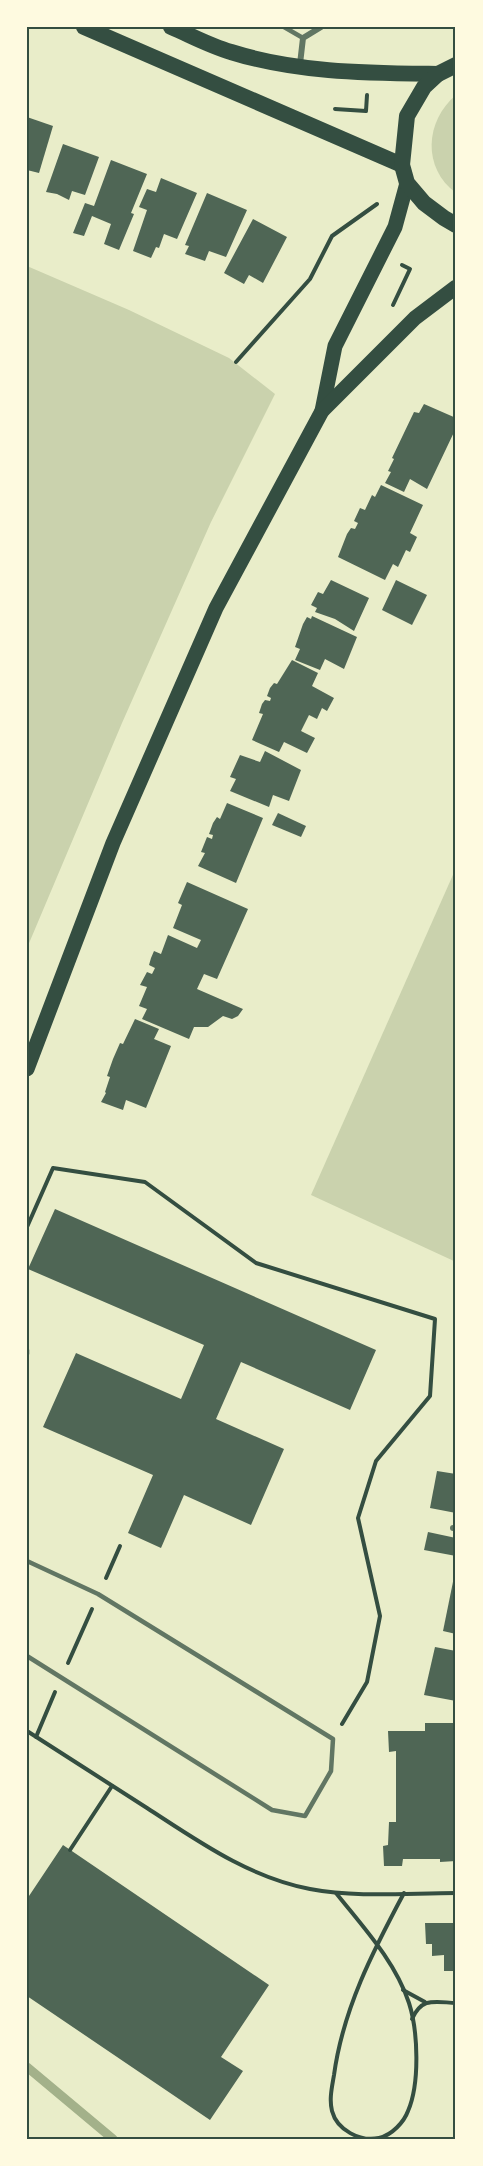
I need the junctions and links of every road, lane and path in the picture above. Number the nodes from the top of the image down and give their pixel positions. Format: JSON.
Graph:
{"nodes":[{"id":1,"x":84,"y":27,"type":"edge"},
{"id":2,"x":171,"y":27,"type":"edge"},
{"id":3,"x":284,"y":27,"type":"edge"},
{"id":4,"x":321,"y":27,"type":"edge"},
{"id":5,"x":303,"y":38,"type":"junction"},
{"id":6,"x":456,"y":65,"type":"edge"},
{"id":7,"x":299,"y":68,"type":"junction"},
{"id":8,"x":369,"y":73,"type":"junction"},
{"id":9,"x":438,"y":74,"type":"junction"},
{"id":10,"x":323,"y":132,"type":"junction"},
{"id":11,"x":402,"y":165,"type":"junction"},
{"id":12,"x":407,"y":183,"type":"junction"},
{"id":13,"x":456,"y":225,"type":"edge"},
{"id":14,"x":382,"y":255,"type":"junction"},
{"id":15,"x":456,"y":287,"type":"edge"},
{"id":16,"x":398,"y":334,"type":"junction"},
{"id":17,"x":236,"y":362,"type":"dead end"},
{"id":18,"x":322,"y":411,"type":"junction"},
{"id":19,"x":27,"y":1069,"type":"edge"},
{"id":20,"x":27,"y":1227,"type":"edge"},
{"id":21,"x":27,"y":1350,"type":"edge"},
{"id":22,"x":27,"y":1354,"type":"edge"},
{"id":23,"x":120,"y":1546,"type":"dead end"},
{"id":24,"x":27,"y":1561,"type":"edge"},
{"id":25,"x":98,"y":1594,"type":"junction"},
{"id":26,"x":27,"y":1656,"type":"edge"},
{"id":27,"x":61,"y":1677,"type":"junction"},
{"id":28,"x":27,"y":1731,"type":"edge"},
{"id":29,"x":36,"y":1737,"type":"junction"},
{"id":30,"x":333,"y":1739,"type":"junction"},
{"id":31,"x":112,"y":1786,"type":"junction"},
{"id":32,"x":70,"y":1850,"type":"dead end"},
{"id":33,"x":336,"y":1893,"type":"junction"},
{"id":34,"x":405,"y":1893,"type":"junction"},
{"id":35,"x":456,"y":1893,"type":"edge"},
{"id":36,"x":377,"y":1944,"type":"junction"},
{"id":37,"x":401,"y":1989,"type":"junction"},
{"id":38,"x":426,"y":2002,"type":"junction"},
{"id":39,"x":456,"y":2002,"type":"edge"},
{"id":40,"x":411,"y":2020,"type":"junction"}],
"edges":[{"from":1,"to":10,"type":"highway"},
{"from":2,"to":7,"type":"highway"},
{"from":3,"to":5,"type":"lane"},
{"from":4,"to":5,"type":"street"},
{"from":5,"to":7,"type":"street"},
{"from":6,"to":9,"type":"highway"},
{"from":7,"to":8,"type":"highway"},
{"from":8,"to":9,"type":"highway"},
{"from":8,"to":10,"type":"path"},
{"from":9,"to":11,"type":"highway"},
{"from":10,"to":11,"type":"highway"},
{"from":11,"to":12,"type":"highway"},
{"from":12,"to":13,"type":"highway"},
{"from":12,"to":14,"type":"main road"},
{"from":12,"to":17,"type":"path"},
{"from":14,"to":16,"type":"path"},
{"from":14,"to":18,"type":"main road"},
{"from":15,"to":16,"type":"main road"},
{"from":16,"to":18,"type":"main road"},
{"from":18,"to":19,"type":"main road"},
{"from":20,"to":30,"type":"path"},
{"from":21,"to":22,"type":"lane"},
{"from":23,"to":25,"type":"path"},
{"from":24,"to":25,"type":"lane"},
{"from":25,"to":27,"type":"path"},
{"from":25,"to":30,"type":"lane"},
{"from":26,"to":27,"type":"lane"},
{"from":27,"to":29,"type":"path"},
{"from":27,"to":30,"type":"lane"},
{"from":28,"to":29,"type":"path"},
{"from":29,"to":31,"type":"path"},
{"from":31,"to":32,"type":"path"},
{"from":31,"to":33,"type":"path"},
{"from":33,"to":34,"type":"path"},
{"from":33,"to":36,"type":"path"},
{"from":34,"to":35,"type":"path"},
{"from":34,"to":36,"type":"path"},
{"from":36,"to":37,"type":"path"},
{"from":36,"to":40,"type":"path"},
{"from":37,"to":38,"type":"path"},
{"from":37,"to":40,"type":"path"},
{"from":38,"to":39,"type":"path"},
{"from":38,"to":40,"type":"path"}]}
